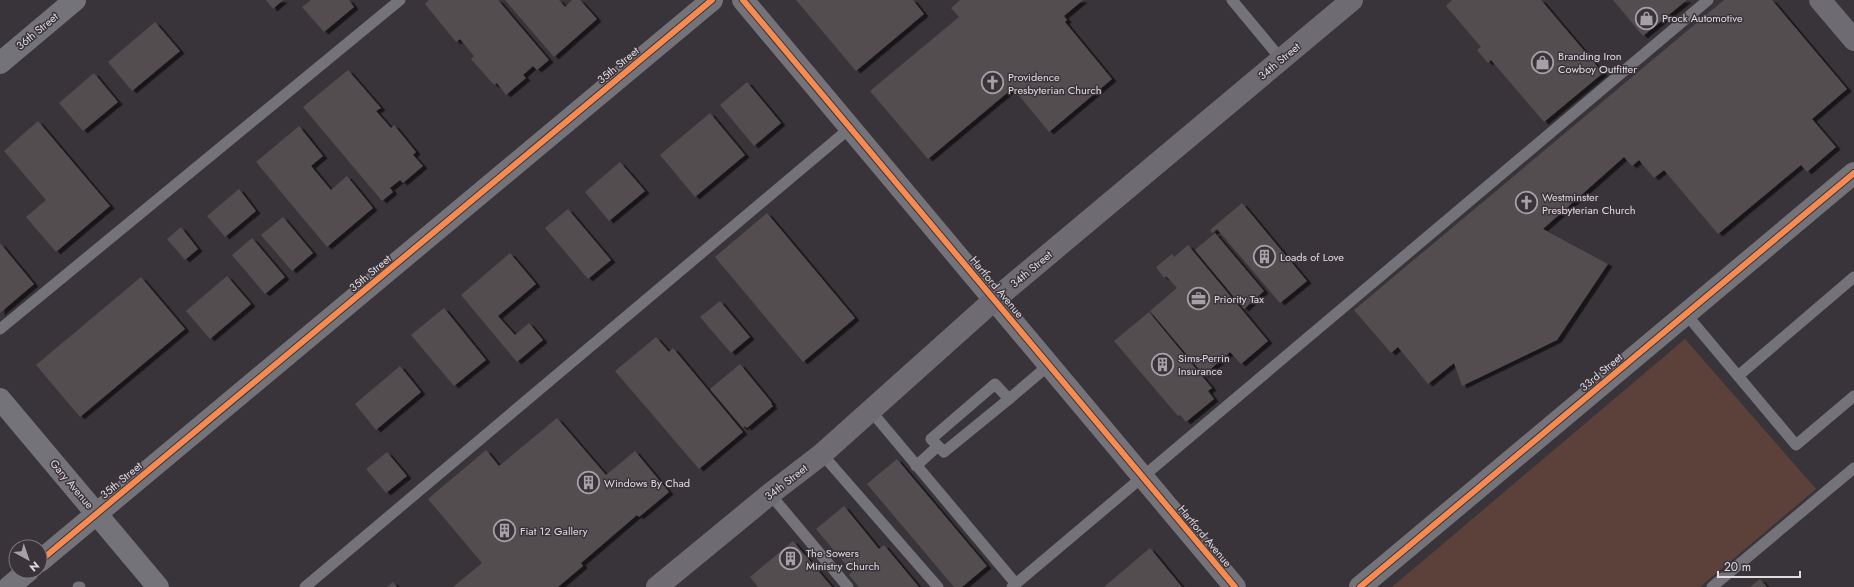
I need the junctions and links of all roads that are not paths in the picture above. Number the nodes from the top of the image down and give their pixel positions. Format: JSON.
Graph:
{"nodes":[{"id":1,"x":74,"y":0,"type":"edge"},
{"id":2,"x":400,"y":0,"type":"edge"},
{"id":3,"x":712,"y":0,"type":"edge"},
{"id":4,"x":743,"y":0,"type":"edge"},
{"id":5,"x":1232,"y":0,"type":"edge"},
{"id":6,"x":1352,"y":0,"type":"edge"},
{"id":7,"x":1708,"y":0,"type":"edge"},
{"id":8,"x":1820,"y":0,"type":"edge"},
{"id":9,"x":1854,"y":40,"type":"edge"},
{"id":10,"x":1281,"y":59,"type":"junction"},
{"id":11,"x":0,"y":63,"type":"edge"},
{"id":12,"x":850,"y":128,"type":"junction"},
{"id":13,"x":1854,"y":173,"type":"edge"},
{"id":14,"x":1854,"y":277,"type":"edge"},
{"id":15,"x":994,"y":300,"type":"junction"},
{"id":16,"x":1686,"y":314,"type":"junction"},
{"id":17,"x":0,"y":329,"type":"edge"},
{"id":18,"x":1049,"y":365,"type":"junction"},
{"id":19,"x":1738,"y":376,"type":"junction"},
{"id":20,"x":1854,"y":396,"type":"edge"},
{"id":21,"x":0,"y":399,"type":"edge"},
{"id":22,"x":1009,"y":399,"type":"junction"},
{"id":23,"x":871,"y":411,"type":"junction"},
{"id":24,"x":938,"y":446,"type":"junction"},
{"id":25,"x":822,"y":454,"type":"junction"},
{"id":26,"x":916,"y":466,"type":"junction"},
{"id":27,"x":1854,"y":468,"type":"edge"},
{"id":28,"x":1143,"y":477,"type":"junction"},
{"id":29,"x":770,"y":494,"type":"junction"},
{"id":30,"x":97,"y":513,"type":"junction"},
{"id":31,"x":48,"y":554,"type":"edge"},
{"id":32,"x":18,"y":579,"type":"edge"},
{"id":33,"x":1014,"y":585,"type":"edge"},
{"id":34,"x":9,"y":587,"type":"edge"},
{"id":35,"x":158,"y":587,"type":"edge"},
{"id":36,"x":306,"y":587,"type":"edge"},
{"id":37,"x":657,"y":587,"type":"edge"},
{"id":38,"x":848,"y":587,"type":"edge"},
{"id":39,"x":938,"y":587,"type":"edge"},
{"id":40,"x":1235,"y":587,"type":"edge"},
{"id":41,"x":1360,"y":587,"type":"edge"},
{"id":42,"x":1712,"y":587,"type":"edge"}],
"edges":[{"from":1,"to":11,"type":"street","name":"36th Street"},
{"from":2,"to":17,"type":"lane"},
{"from":3,"to":30,"type":"street","name":"35th Street"},
{"from":4,"to":12,"type":"street","name":"Hartford Avenue"},
{"from":5,"to":10,"type":"lane"},
{"from":6,"to":10,"type":"main road","name":"34th Street"},
{"from":7,"to":28,"type":"lane"},
{"from":8,"to":9,"type":"main road"},
{"from":10,"to":15,"type":"main road","name":"34th Street"},
{"from":12,"to":15,"type":"street","name":"Hartford Avenue"},
{"from":12,"to":36,"type":"lane"},
{"from":13,"to":16,"type":"street","name":"33rd Street"},
{"from":14,"to":19,"type":"lane"},
{"from":15,"to":18,"type":"street","name":"Hartford Avenue"},
{"from":15,"to":23,"type":"main road","name":"34th Street"},
{"from":16,"to":19,"type":"lane"},
{"from":16,"to":41,"type":"street","name":"33rd Street"},
{"from":18,"to":22,"type":"lane"},
{"from":18,"to":28,"type":"street","name":"Hartford Avenue"},
{"from":19,"to":20,"type":"lane"},
{"from":21,"to":30,"type":"street","name":"Gary Avenue"},
{"from":22,"to":24,"type":"lane"},
{"from":22,"to":24,"type":"lane"},
{"from":23,"to":25,"type":"main road","name":"34th Street"},
{"from":23,"to":26,"type":"lane"},
{"from":24,"to":26,"type":"lane"},
{"from":25,"to":29,"type":"main road","name":"34th Street"},
{"from":25,"to":39,"type":"lane"},
{"from":26,"to":33,"type":"lane"},
{"from":27,"to":42,"type":"lane"},
{"from":28,"to":33,"type":"lane"},
{"from":28,"to":40,"type":"street","name":"Hartford Avenue"},
{"from":29,"to":37,"type":"main road","name":"34th Street"},
{"from":29,"to":38,"type":"lane"},
{"from":30,"to":31,"type":"street","name":"35th Street"},
{"from":30,"to":35,"type":"street","name":"Gary Avenue"},
{"from":32,"to":34,"type":"street"}]}
